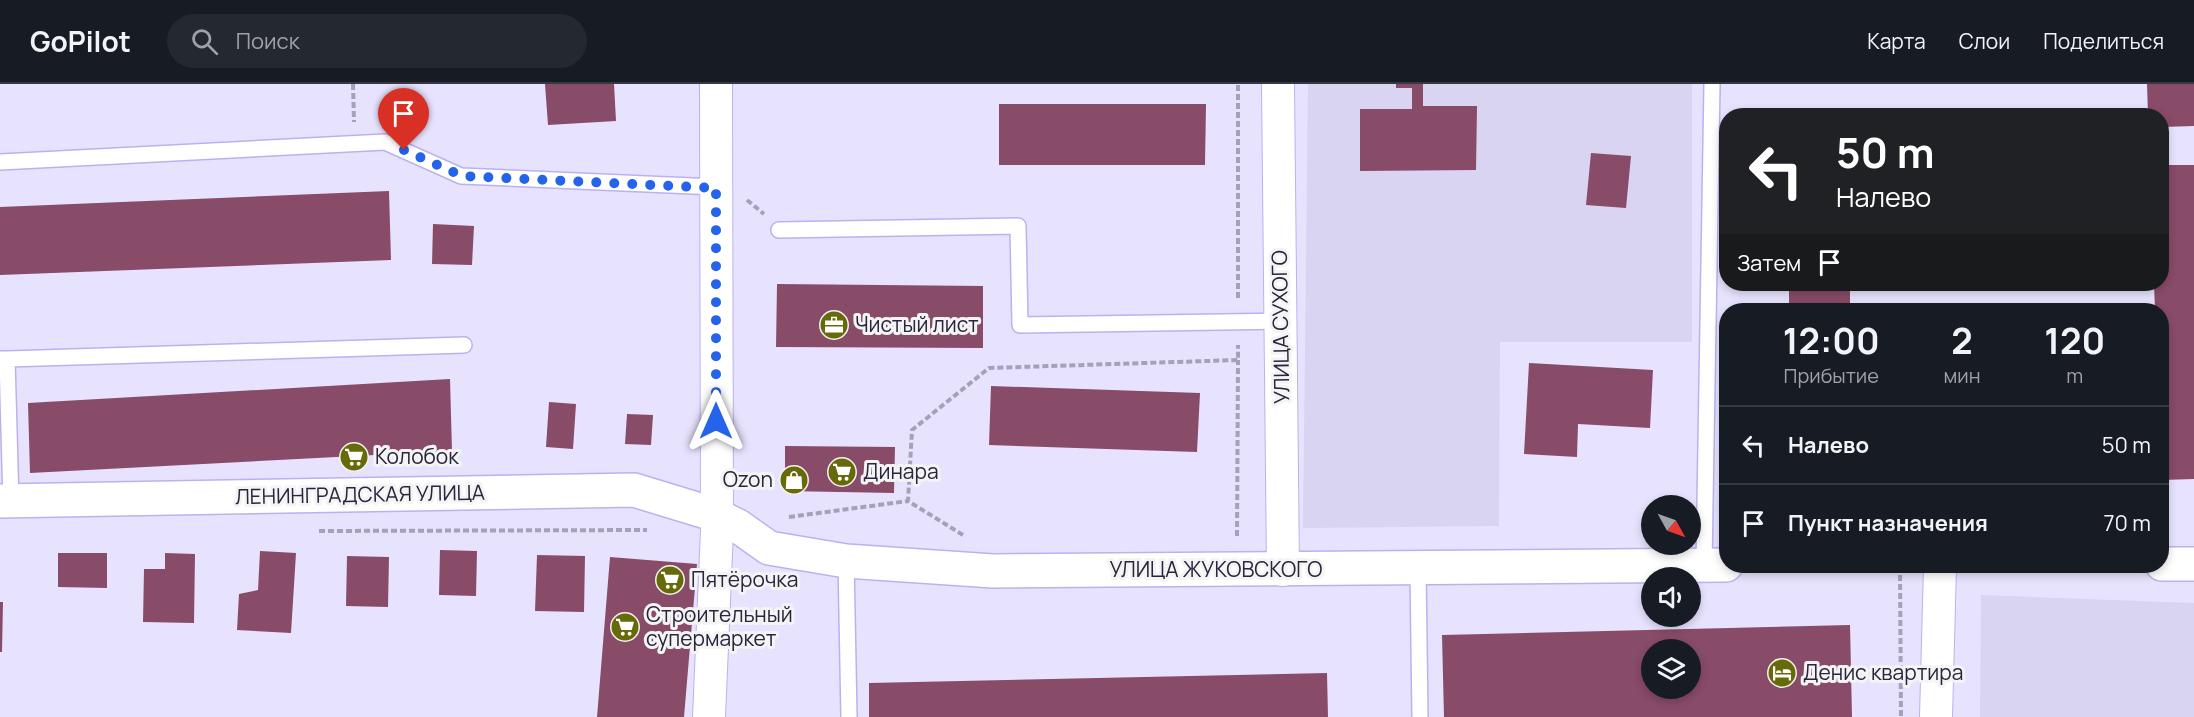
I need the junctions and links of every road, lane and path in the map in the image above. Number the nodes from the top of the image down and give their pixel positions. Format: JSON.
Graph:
{"nodes":[{"id":1,"x":353,"y":84,"type":"edge"},
{"id":2,"x":716,"y":84,"type":"edge"},
{"id":3,"x":1238,"y":84,"type":"edge"},
{"id":4,"x":1278,"y":84,"type":"edge"},
{"id":5,"x":1712,"y":84,"type":"edge"},
{"id":6,"x":355,"y":143,"type":"junction"},
{"id":7,"x":0,"y":162,"type":"edge"},
{"id":8,"x":716,"y":188,"type":"junction"},
{"id":9,"x":779,"y":230,"type":"dead end"},
{"id":10,"x":1281,"y":321,"type":"junction"},
{"id":11,"x":1238,"y":323,"type":"junction"},
{"id":12,"x":464,"y":345,"type":"dead end"},
{"id":13,"x":4,"y":359,"type":"edge"},
{"id":14,"x":1238,"y":360,"type":"junction"},
{"id":15,"x":6,"y":501,"type":"edge"},
{"id":16,"x":716,"y":515,"type":"junction"},
{"id":17,"x":963,"y":535,"type":"dead end"},
{"id":18,"x":1283,"y":557,"type":"junction"},
{"id":19,"x":846,"y":561,"type":"junction"},
{"id":20,"x":2169,"y":564,"type":"edge"},
{"id":21,"x":2194,"y":564,"type":"edge"},
{"id":22,"x":1715,"y":565,"type":"edge"},
{"id":23,"x":1418,"y":568,"type":"junction"},
{"id":24,"x":1900,"y":573,"type":"edge"},
{"id":25,"x":1940,"y":573,"type":"edge"},
{"id":26,"x":709,"y":717,"type":"edge"},
{"id":27,"x":849,"y":717,"type":"edge"},
{"id":28,"x":1420,"y":717,"type":"edge"},
{"id":29,"x":1901,"y":717,"type":"edge"},
{"id":30,"x":1936,"y":717,"type":"edge"}],
"edges":[{"from":1,"to":6,"type":"path"},
{"from":2,"to":8,"type":"street"},
{"from":3,"to":11,"type":"path"},
{"from":4,"to":10,"type":"street","name":"УЛИЦА СУХОГО"},
{"from":5,"to":22,"type":"lane"},
{"from":6,"to":7,"type":"lane"},
{"from":6,"to":8,"type":"lane"},
{"from":8,"to":16,"type":"street"},
{"from":9,"to":11,"type":"lane"},
{"from":10,"to":11,"type":"lane"},
{"from":10,"to":18,"type":"street","name":"УЛИЦА СУХОГО"},
{"from":11,"to":14,"type":"path"},
{"from":12,"to":13,"type":"lane"},
{"from":13,"to":15,"type":"lane"},
{"from":14,"to":17,"type":"path"},
{"from":14,"to":18,"type":"path"},
{"from":15,"to":16,"type":"street","name":"ЛЕНИНГРАДСКАЯ УЛИЦА"},
{"from":16,"to":19,"type":"street","name":"УЛИЦА ЖУКОВСКОГО"},
{"from":16,"to":26,"type":"street"},
{"from":18,"to":19,"type":"street","name":"УЛИЦА ЖУКОВСКОГО"},
{"from":18,"to":23,"type":"street","name":"УЛИЦА ЖУКОВСКОГО"},
{"from":19,"to":27,"type":"lane"},
{"from":20,"to":21,"type":"street"},
{"from":22,"to":23,"type":"street","name":"УЛИЦА ЖУКОВСКОГО"},
{"from":23,"to":28,"type":"lane"},
{"from":24,"to":29,"type":"path"},
{"from":25,"to":30,"type":"street"}]}
